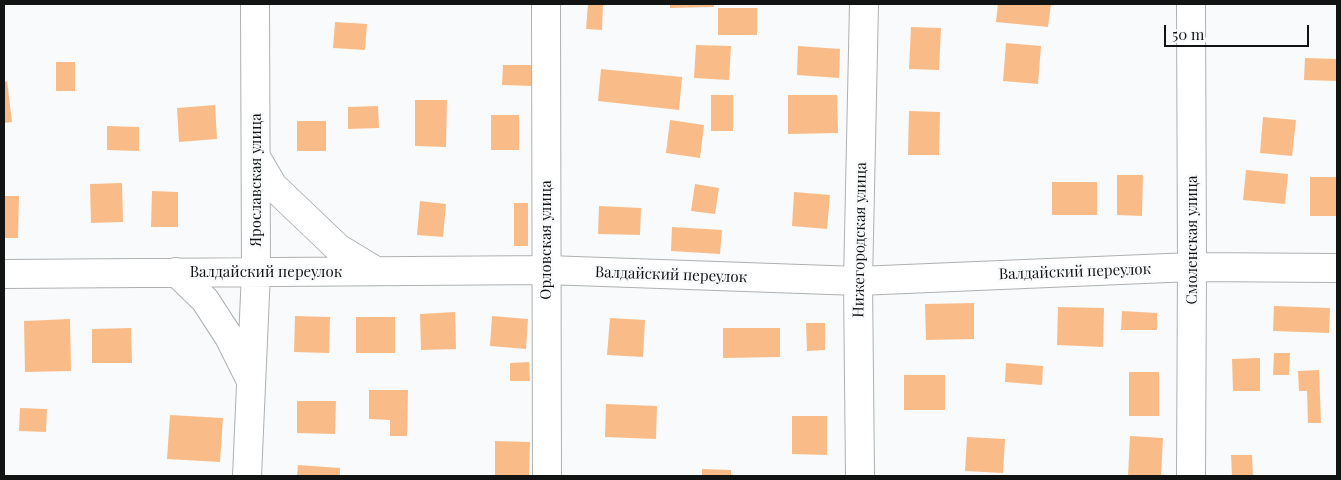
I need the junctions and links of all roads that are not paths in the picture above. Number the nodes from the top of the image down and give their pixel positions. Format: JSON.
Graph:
{"nodes":[{"id":1,"x":255,"y":4,"type":"edge"},
{"id":2,"x":546,"y":4,"type":"edge"},
{"id":3,"x":864,"y":4,"type":"edge"},
{"id":4,"x":1191,"y":4,"type":"edge"},
{"id":5,"x":256,"y":157,"type":"junction"},
{"id":6,"x":1192,"y":267,"type":"junction"},
{"id":7,"x":1337,"y":268,"type":"edge"},
{"id":8,"x":547,"y":270,"type":"junction"},
{"id":9,"x":376,"y":271,"type":"junction"},
{"id":10,"x":176,"y":272,"type":"junction"},
{"id":11,"x":256,"y":272,"type":"junction"},
{"id":12,"x":4,"y":274,"type":"edge"},
{"id":13,"x":858,"y":281,"type":"junction"},
{"id":14,"x":251,"y":381,"type":"junction"},
{"id":15,"x":247,"y":476,"type":"edge"},
{"id":16,"x":547,"y":476,"type":"edge"},
{"id":17,"x":860,"y":476,"type":"edge"},
{"id":18,"x":1191,"y":476,"type":"edge"}],
"edges":[{"from":1,"to":5,"type":"street","name":"Ярославская улица"},
{"from":2,"to":8,"type":"street","name":"Орловская улица"},
{"from":3,"to":13,"type":"street","name":"Нижегородская улица"},
{"from":4,"to":6,"type":"street","name":"Смоленская улица"},
{"from":5,"to":9,"type":"street"},
{"from":5,"to":11,"type":"street","name":"Ярославская улица"},
{"from":6,"to":7,"type":"street","name":"Валдайский переулок"},
{"from":6,"to":13,"type":"street","name":"Валдайский переулок"},
{"from":6,"to":18,"type":"street","name":"Смоленская улица"},
{"from":8,"to":9,"type":"street","name":"Валдайский переулок"},
{"from":8,"to":13,"type":"street","name":"Валдайский переулок"},
{"from":8,"to":16,"type":"street","name":"Орловская улица"},
{"from":9,"to":11,"type":"street","name":"Валдайский переулок"},
{"from":10,"to":11,"type":"street","name":"Валдайский переулок"},
{"from":10,"to":12,"type":"street","name":"Валдайский переулок"},
{"from":10,"to":14,"type":"street"},
{"from":11,"to":14,"type":"street","name":"Ярославская улица"},
{"from":13,"to":17,"type":"street","name":"Нижегородская улица"},
{"from":14,"to":15,"type":"street","name":"Ярославская улица"}]}
